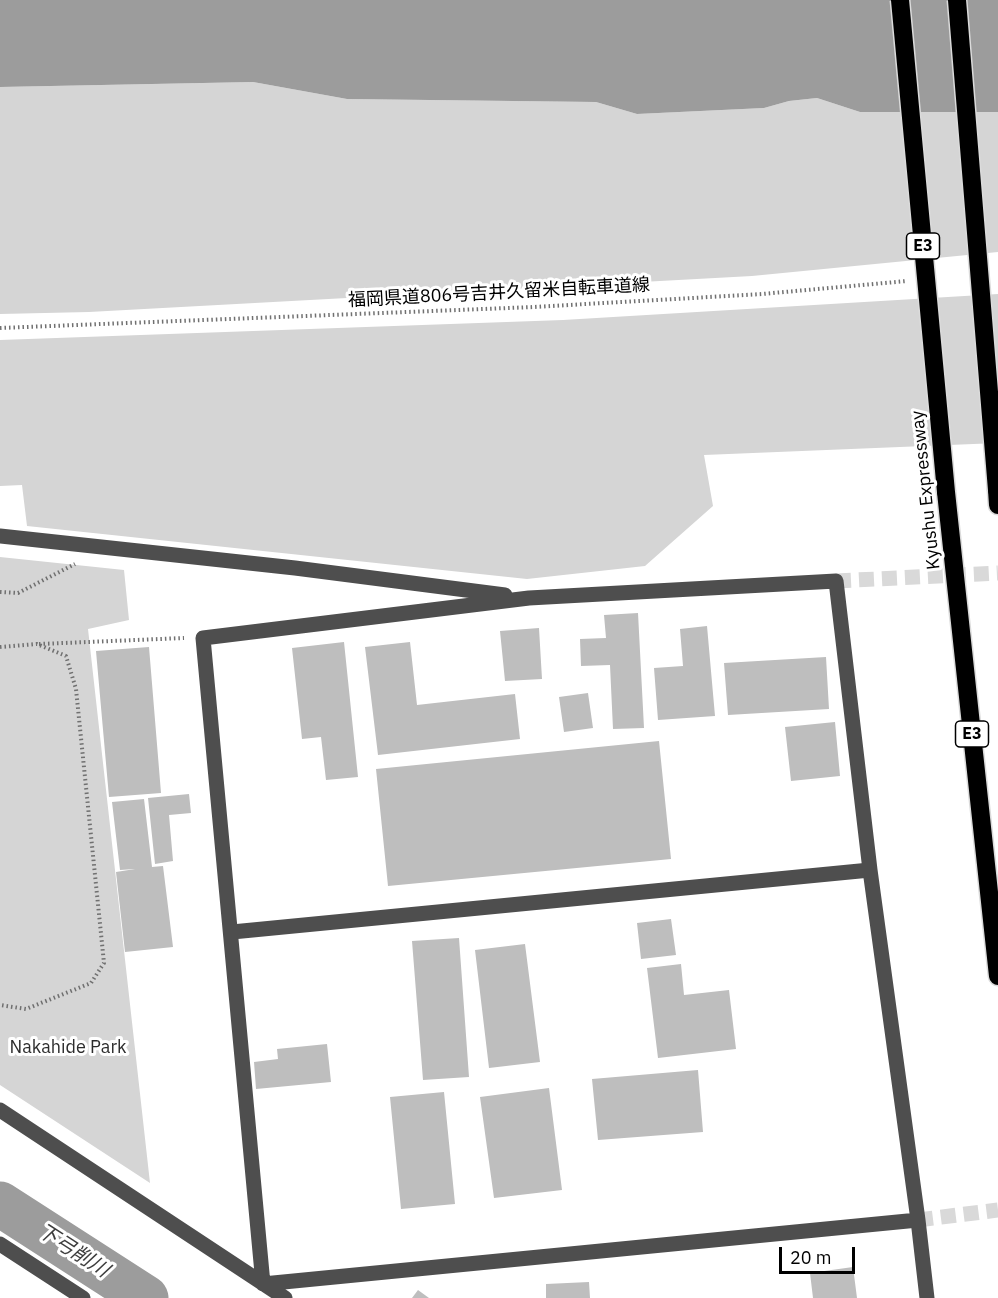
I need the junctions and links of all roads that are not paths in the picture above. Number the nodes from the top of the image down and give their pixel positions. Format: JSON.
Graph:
{"nodes":[{"id":1,"x":900,"y":0,"type":"edge"},
{"id":2,"x":957,"y":0,"type":"edge"},
{"id":3,"x":998,"y":497,"type":"edge"},
{"id":4,"x":0,"y":536,"type":"edge"},
{"id":5,"x":529,"y":598,"type":"junction"},
{"id":6,"x":870,"y":870,"type":"junction"},
{"id":7,"x":231,"y":932,"type":"junction"},
{"id":8,"x":998,"y":976,"type":"edge"},
{"id":9,"x":0,"y":1110,"type":"edge"},
{"id":10,"x":918,"y":1220,"type":"junction"},
{"id":11,"x":0,"y":1244,"type":"edge"},
{"id":12,"x":263,"y":1284,"type":"junction"},
{"id":13,"x":83,"y":1298,"type":"edge"},
{"id":14,"x":285,"y":1298,"type":"edge"},
{"id":15,"x":927,"y":1298,"type":"edge"}],
"edges":[{"from":1,"to":8,"type":"highway","name":"Kyushu Expressway","number":"E3","bridge":true},
{"from":2,"to":3,"type":"highway","bridge":true},
{"from":4,"to":5,"type":"street"},
{"from":5,"to":6,"type":"street"},
{"from":5,"to":7,"type":"street"},
{"from":6,"to":7,"type":"street"},
{"from":6,"to":10,"type":"street"},
{"from":7,"to":12,"type":"street"},
{"from":9,"to":12,"type":"street"},
{"from":10,"to":12,"type":"street"},
{"from":10,"to":15,"type":"street"},
{"from":11,"to":13,"type":"street"},
{"from":12,"to":14,"type":"street"}]}
